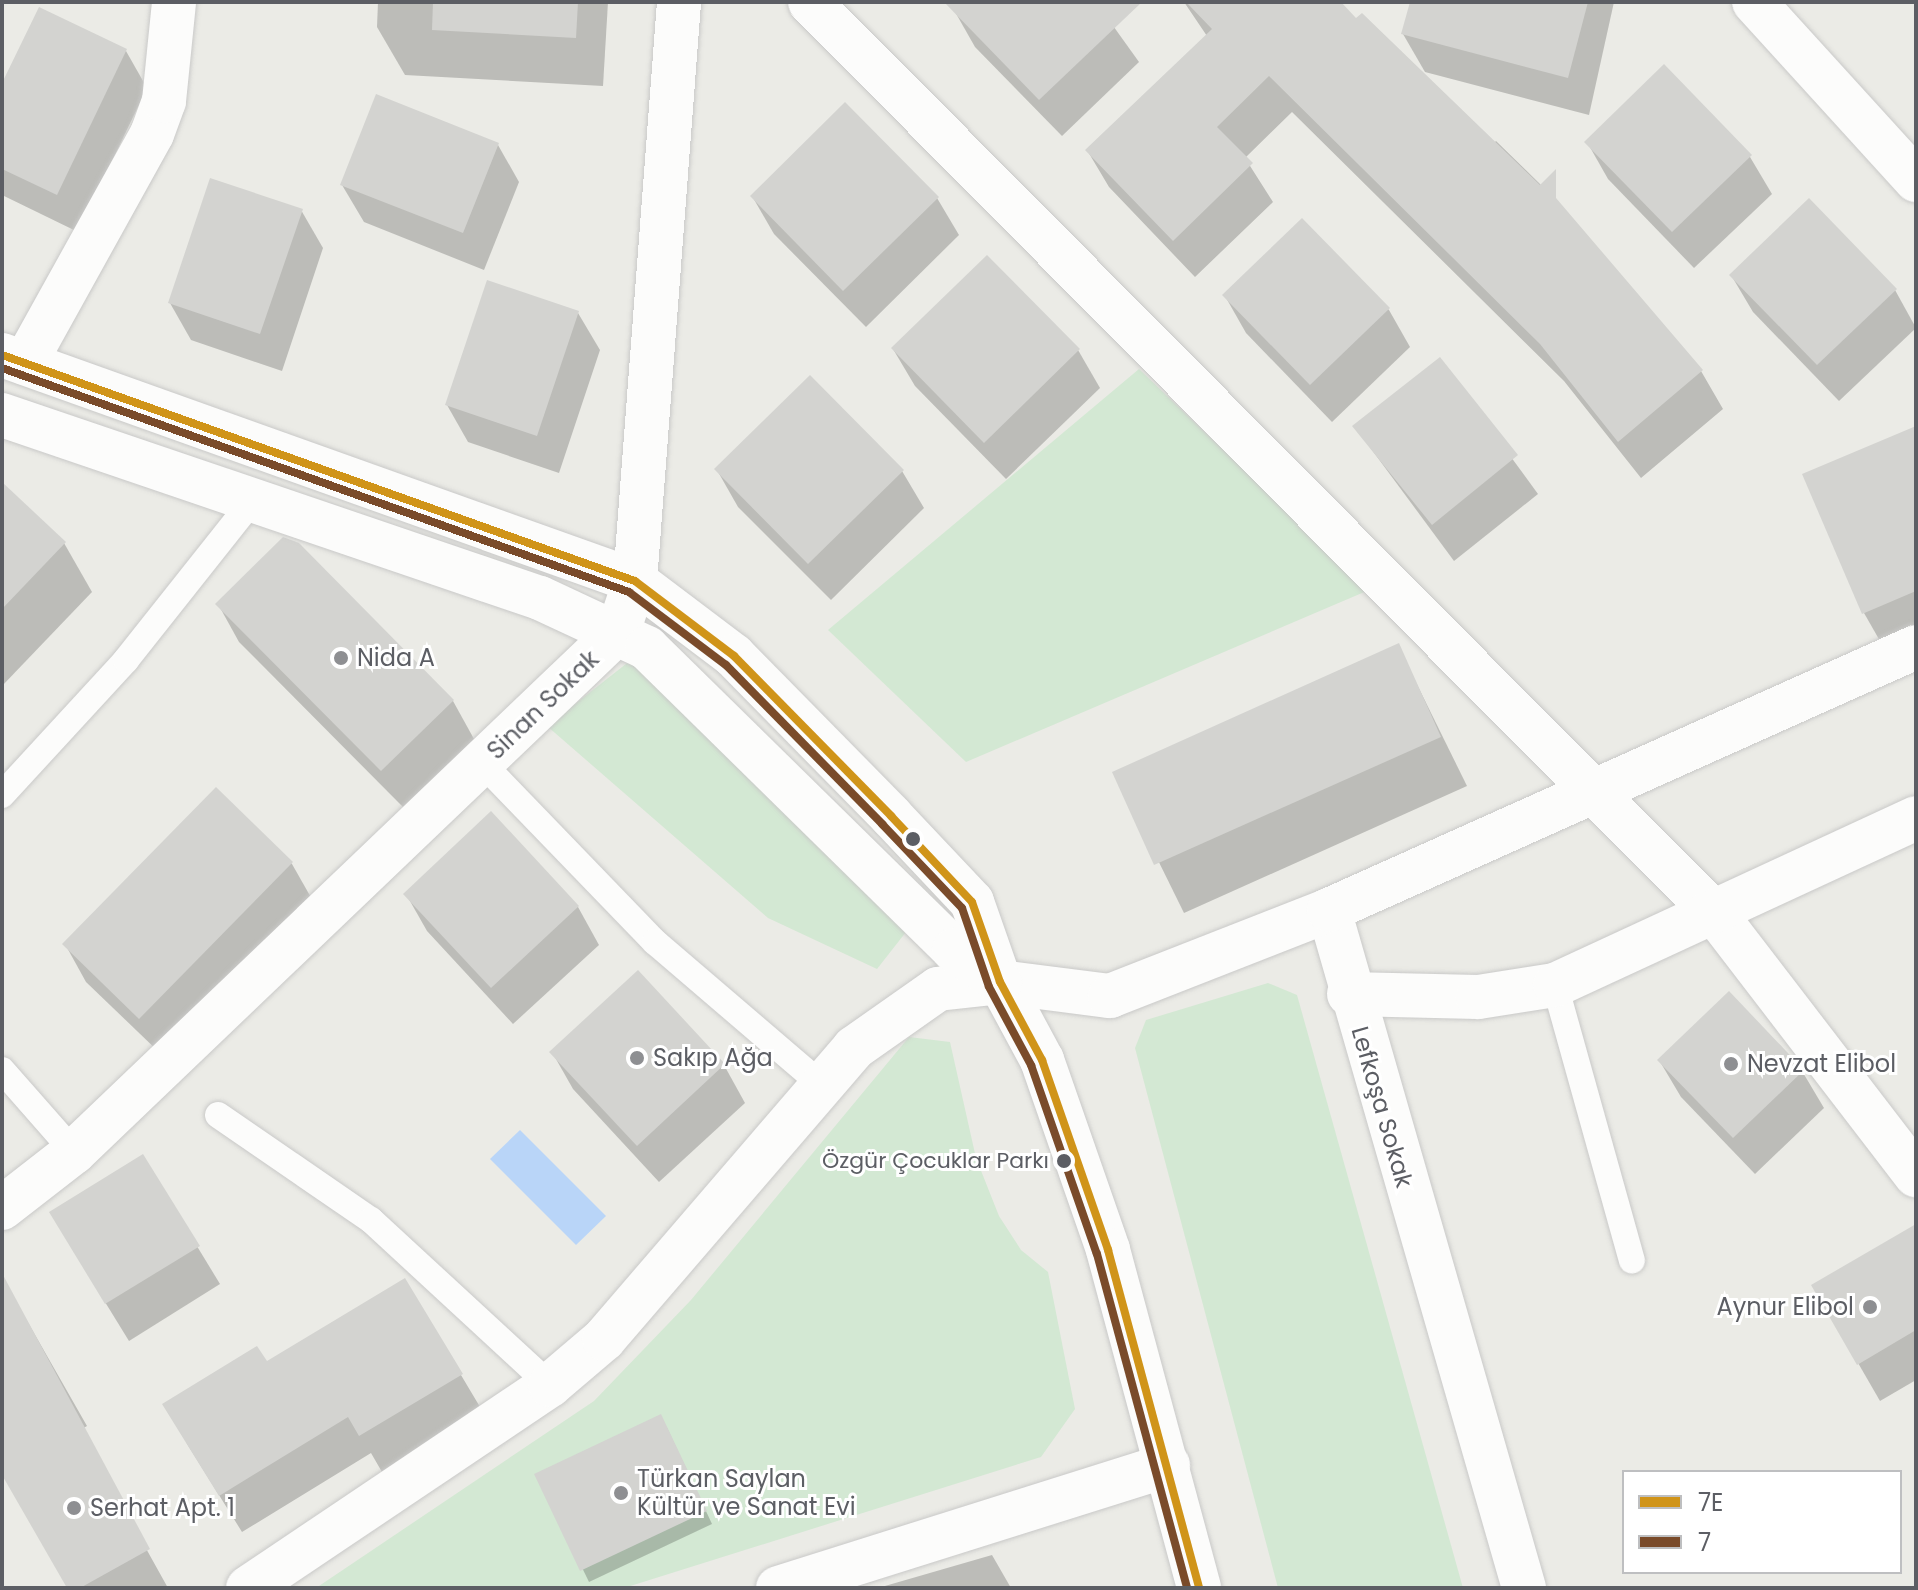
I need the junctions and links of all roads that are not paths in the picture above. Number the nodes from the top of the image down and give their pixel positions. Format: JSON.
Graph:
{"nodes":[{"id":1,"x":174,"y":2,"type":"edge"},
{"id":2,"x":679,"y":2,"type":"edge"},
{"id":3,"x":810,"y":2,"type":"edge"},
{"id":4,"x":1754,"y":2,"type":"edge"},
{"id":5,"x":1916,"y":180,"type":"edge"},
{"id":6,"x":14,"y":359,"type":"edge"},
{"id":7,"x":2,"y":415,"type":"edge"},
{"id":8,"x":252,"y":501,"type":"junction"},
{"id":9,"x":635,"y":581,"type":"junction"},
{"id":10,"x":618,"y":632,"type":"junction"},
{"id":11,"x":1916,"y":647,"type":"edge"},
{"id":12,"x":482,"y":763,"type":"junction"},
{"id":13,"x":1595,"y":794,"type":"junction"},
{"id":14,"x":2,"y":795,"type":"edge"},
{"id":15,"x":1916,"y":818,"type":"edge"},
{"id":16,"x":1329,"y":910,"type":"junction"},
{"id":17,"x":1717,"y":916,"type":"junction"},
{"id":18,"x":1000,"y":982,"type":"junction"},
{"id":19,"x":1555,"y":985,"type":"junction"},
{"id":20,"x":1349,"y":994,"type":"junction"},
{"id":21,"x":2,"y":1070,"type":"edge"},
{"id":22,"x":822,"y":1085,"type":"junction"},
{"id":23,"x":218,"y":1115,"type":"dead end"},
{"id":24,"x":74,"y":1152,"type":"junction"},
{"id":25,"x":1916,"y":1175,"type":"edge"},
{"id":26,"x":2,"y":1208,"type":"edge"},
{"id":27,"x":1632,"y":1260,"type":"dead end"},
{"id":28,"x":550,"y":1385,"type":"junction"},
{"id":29,"x":1168,"y":1465,"type":"junction"},
{"id":30,"x":248,"y":1588,"type":"edge"},
{"id":31,"x":778,"y":1588,"type":"edge"},
{"id":32,"x":1199,"y":1588,"type":"edge"},
{"id":33,"x":1524,"y":1588,"type":"edge"}],
"edges":[{"from":1,"to":6,"type":"street"},
{"from":2,"to":9,"type":"street","name":"Sinan Sokak"},
{"from":3,"to":13,"type":"street"},
{"from":4,"to":5,"type":"street"},
{"from":6,"to":9,"type":"street"},
{"from":7,"to":8,"type":"street"},
{"from":8,"to":10,"type":"street"},
{"from":8,"to":14,"type":"lane"},
{"from":9,"to":10,"type":"street","name":"Sinan Sokak"},
{"from":9,"to":18,"type":"street"},
{"from":10,"to":12,"type":"street","name":"Sinan Sokak"},
{"from":10,"to":18,"type":"street"},
{"from":11,"to":13,"type":"street"},
{"from":12,"to":22,"type":"lane"},
{"from":12,"to":24,"type":"street","name":"Sinan Sokak"},
{"from":13,"to":16,"type":"street"},
{"from":13,"to":17,"type":"street"},
{"from":15,"to":17,"type":"street","name":"Lefkoşa Sokak"},
{"from":16,"to":18,"type":"street"},
{"from":16,"to":20,"type":"street"},
{"from":17,"to":19,"type":"street","name":"Lefkoşa Sokak"},
{"from":17,"to":25,"type":"street"},
{"from":18,"to":22,"type":"street"},
{"from":18,"to":29,"type":"street"},
{"from":19,"to":20,"type":"street","name":"Lefkoşa Sokak"},
{"from":19,"to":27,"type":"lane"},
{"from":20,"to":33,"type":"street","name":"Lefkoşa Sokak"},
{"from":21,"to":24,"type":"lane"},
{"from":22,"to":28,"type":"street"},
{"from":23,"to":28,"type":"lane"},
{"from":24,"to":26,"type":"street","name":"Sinan Sokak"},
{"from":28,"to":30,"type":"street"},
{"from":29,"to":31,"type":"street"},
{"from":29,"to":32,"type":"street"}]}
